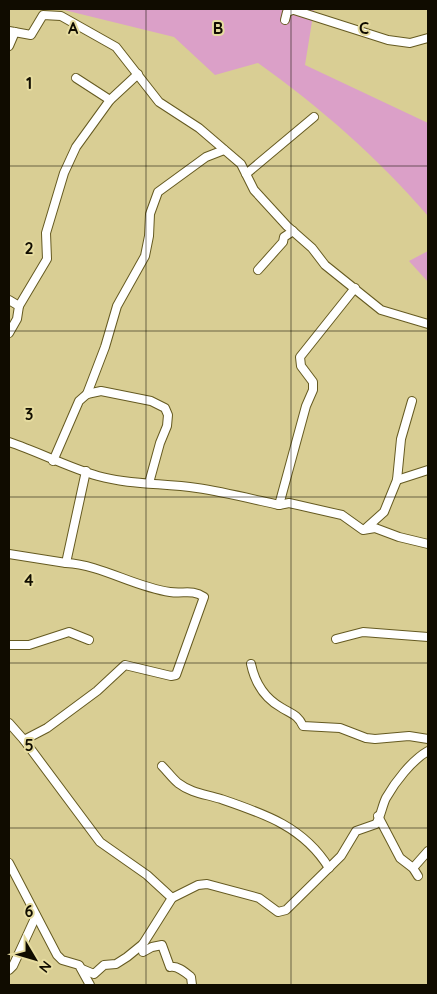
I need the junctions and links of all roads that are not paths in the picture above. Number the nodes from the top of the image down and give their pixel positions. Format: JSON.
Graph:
{"nodes":[{"id":1,"x":295,"y":10,"type":"edge"},
{"id":2,"x":285,"y":20,"type":"dead end"},
{"id":3,"x":12,"y":31,"type":"edge"},
{"id":4,"x":428,"y":38,"type":"edge"},
{"id":5,"x":9,"y":46,"type":"edge"},
{"id":6,"x":138,"y":74,"type":"junction"},
{"id":7,"x":76,"y":78,"type":"dead end"},
{"id":8,"x":110,"y":100,"type":"junction"},
{"id":9,"x":314,"y":117,"type":"dead end"},
{"id":10,"x":224,"y":150,"type":"junction"},
{"id":11,"x":246,"y":174,"type":"junction"},
{"id":12,"x":293,"y":231,"type":"junction"},
{"id":13,"x":258,"y":270,"type":"dead end"},
{"id":14,"x":355,"y":288,"type":"junction"},
{"id":15,"x":9,"y":300,"type":"edge"},
{"id":16,"x":19,"y":306,"type":"junction"},
{"id":17,"x":428,"y":324,"type":"edge"},
{"id":18,"x":9,"y":333,"type":"edge"},
{"id":19,"x":87,"y":394,"type":"junction"},
{"id":20,"x":412,"y":401,"type":"dead end"},
{"id":21,"x":9,"y":442,"type":"edge"},
{"id":22,"x":53,"y":461,"type":"junction"},
{"id":23,"x":428,"y":470,"type":"edge"},
{"id":24,"x":86,"y":471,"type":"junction"},
{"id":25,"x":397,"y":480,"type":"junction"},
{"id":26,"x":149,"y":483,"type":"junction"},
{"id":27,"x":279,"y":504,"type":"junction"},
{"id":28,"x":364,"y":530,"type":"junction"},
{"id":29,"x":428,"y":544,"type":"edge"},
{"id":30,"x":9,"y":554,"type":"edge"},
{"id":31,"x":66,"y":563,"type":"junction"},
{"id":32,"x":428,"y":637,"type":"edge"},
{"id":33,"x":336,"y":639,"type":"dead end"},
{"id":34,"x":89,"y":640,"type":"dead end"},
{"id":35,"x":9,"y":646,"type":"edge"},
{"id":36,"x":251,"y":664,"type":"dead end"},
{"id":37,"x":9,"y":723,"type":"edge"},
{"id":38,"x":24,"y":740,"type":"junction"},
{"id":39,"x":428,"y":740,"type":"edge"},
{"id":40,"x":428,"y":751,"type":"edge"},
{"id":41,"x":162,"y":766,"type":"dead end"},
{"id":42,"x":378,"y":816,"type":"junction"},
{"id":43,"x":428,"y":851,"type":"edge"},
{"id":44,"x":9,"y":863,"type":"edge"},
{"id":45,"x":329,"y":868,"type":"junction"},
{"id":46,"x":413,"y":868,"type":"junction"},
{"id":47,"x":418,"y":876,"type":"dead end"},
{"id":48,"x":172,"y":898,"type":"junction"},
{"id":49,"x":36,"y":916,"type":"junction"},
{"id":50,"x":143,"y":944,"type":"junction"},
{"id":51,"x":9,"y":970,"type":"edge"},
{"id":52,"x":82,"y":970,"type":"junction"},
{"id":53,"x":90,"y":985,"type":"edge"},
{"id":54,"x":192,"y":985,"type":"edge"}],
"edges":[{"from":1,"to":2,"type":"street"},
{"from":1,"to":4,"type":"street"},
{"from":3,"to":5,"type":"street"},
{"from":3,"to":6,"type":"street"},
{"from":6,"to":8,"type":"street"},
{"from":6,"to":10,"type":"street"},
{"from":7,"to":8,"type":"street"},
{"from":8,"to":16,"type":"street"},
{"from":9,"to":11,"type":"street"},
{"from":10,"to":11,"type":"street"},
{"from":10,"to":19,"type":"street"},
{"from":11,"to":12,"type":"street"},
{"from":12,"to":13,"type":"street"},
{"from":12,"to":14,"type":"street"},
{"from":14,"to":17,"type":"street"},
{"from":14,"to":27,"type":"street"},
{"from":15,"to":16,"type":"street"},
{"from":16,"to":18,"type":"street"},
{"from":19,"to":22,"type":"street"},
{"from":19,"to":26,"type":"street"},
{"from":20,"to":25,"type":"street"},
{"from":21,"to":22,"type":"street"},
{"from":22,"to":24,"type":"street"},
{"from":23,"to":25,"type":"street"},
{"from":24,"to":26,"type":"street"},
{"from":24,"to":31,"type":"street"},
{"from":25,"to":28,"type":"street"},
{"from":26,"to":27,"type":"street"},
{"from":27,"to":28,"type":"street"},
{"from":28,"to":29,"type":"street"},
{"from":30,"to":31,"type":"street"},
{"from":31,"to":38,"type":"street"},
{"from":32,"to":33,"type":"street"},
{"from":34,"to":35,"type":"street"},
{"from":36,"to":39,"type":"street"},
{"from":37,"to":38,"type":"street"},
{"from":38,"to":48,"type":"street"},
{"from":40,"to":42,"type":"street"},
{"from":41,"to":45,"type":"street"},
{"from":42,"to":45,"type":"street"},
{"from":42,"to":46,"type":"street"},
{"from":43,"to":46,"type":"street"},
{"from":44,"to":49,"type":"street"},
{"from":45,"to":48,"type":"street"},
{"from":46,"to":47,"type":"street"},
{"from":48,"to":50,"type":"street"},
{"from":49,"to":51,"type":"street"},
{"from":49,"to":52,"type":"street"},
{"from":50,"to":52,"type":"street"},
{"from":50,"to":54,"type":"street"},
{"from":52,"to":53,"type":"street"}]}
